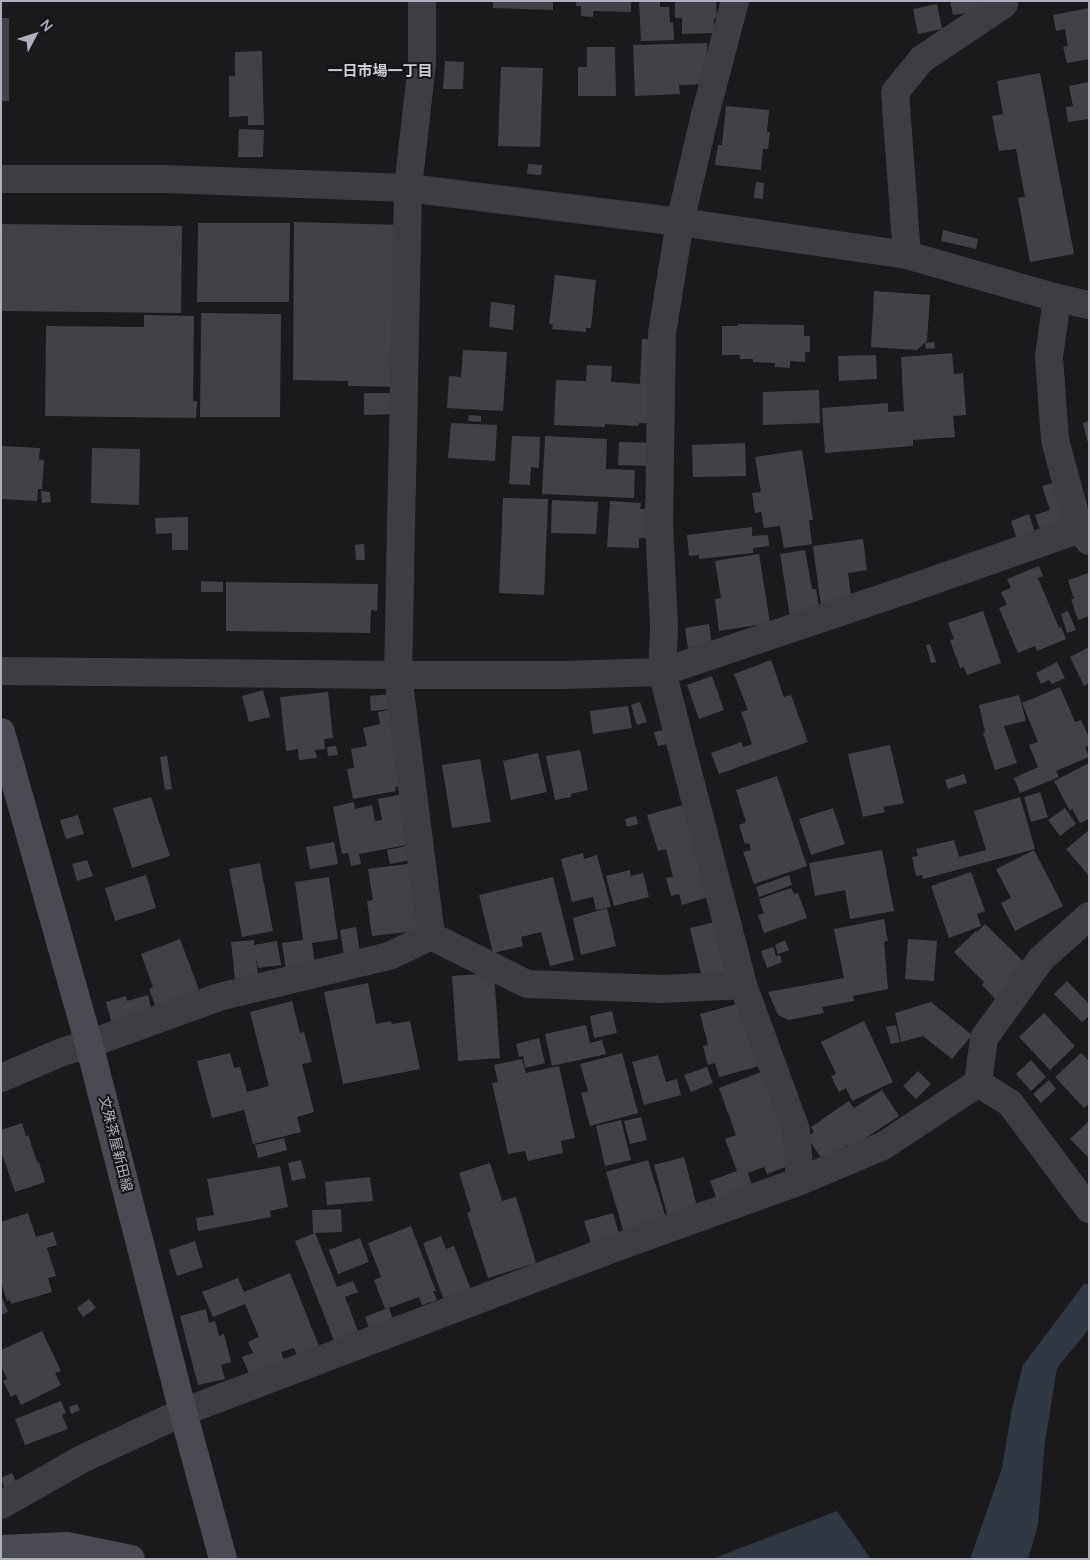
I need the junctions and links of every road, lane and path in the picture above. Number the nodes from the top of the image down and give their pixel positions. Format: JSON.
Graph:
{"nodes":[{"id":1,"x":422,"y":1,"type":"edge"},
{"id":2,"x":735,"y":1,"type":"edge"},
{"id":3,"x":1003,"y":1,"type":"edge"},
{"id":4,"x":1,"y":179,"type":"edge"},
{"id":5,"x":408,"y":188,"type":"junction"},
{"id":6,"x":680,"y":222,"type":"junction"},
{"id":7,"x":907,"y":255,"type":"junction"},
{"id":8,"x":1057,"y":298,"type":"junction"},
{"id":9,"x":1089,"y":306,"type":"edge"},
{"id":10,"x":1086,"y":532,"type":"edge"},
{"id":11,"x":1,"y":671,"type":"edge"},
{"id":12,"x":662,"y":672,"type":"junction"},
{"id":13,"x":398,"y":675,"type":"junction"},
{"id":14,"x":1,"y":732,"type":"edge"},
{"id":15,"x":1089,"y":916,"type":"edge"},
{"id":16,"x":432,"y":936,"type":"junction"},
{"id":17,"x":743,"y":985,"type":"junction"},
{"id":18,"x":89,"y":1044,"type":"junction"},
{"id":19,"x":1,"y":1078,"type":"edge"},
{"id":20,"x":978,"y":1083,"type":"junction"},
{"id":21,"x":800,"y":1181,"type":"junction"},
{"id":22,"x":1089,"y":1209,"type":"edge"},
{"id":23,"x":183,"y":1412,"type":"junction"},
{"id":24,"x":1,"y":1505,"type":"edge"},
{"id":25,"x":1,"y":1550,"type":"edge"},
{"id":26,"x":131,"y":1559,"type":"edge"},
{"id":27,"x":223,"y":1559,"type":"edge"}],
"edges":[{"from":1,"to":5,"type":"street"},
{"from":2,"to":6,"type":"street"},
{"from":3,"to":7,"type":"street"},
{"from":4,"to":5,"type":"street"},
{"from":5,"to":6,"type":"street"},
{"from":5,"to":13,"type":"street"},
{"from":6,"to":7,"type":"street"},
{"from":6,"to":12,"type":"street"},
{"from":7,"to":8,"type":"street"},
{"from":8,"to":9,"type":"street"},
{"from":8,"to":10,"type":"street"},
{"from":10,"to":12,"type":"street"},
{"from":11,"to":13,"type":"street"},
{"from":12,"to":13,"type":"street"},
{"from":12,"to":17,"type":"street"},
{"from":13,"to":16,"type":"street"},
{"from":14,"to":18,"type":"main road","name":"文殊茶屋新田線"},
{"from":15,"to":20,"type":"street"},
{"from":16,"to":17,"type":"street"},
{"from":16,"to":18,"type":"street"},
{"from":17,"to":21,"type":"street"},
{"from":18,"to":19,"type":"street"},
{"from":18,"to":23,"type":"main road","name":"文殊茶屋新田線"},
{"from":20,"to":21,"type":"street"},
{"from":20,"to":22,"type":"street"},
{"from":21,"to":23,"type":"street"},
{"from":23,"to":24,"type":"street"},
{"from":23,"to":27,"type":"main road","name":"文殊茶屋新田線"},
{"from":25,"to":26,"type":"main road"}]}
